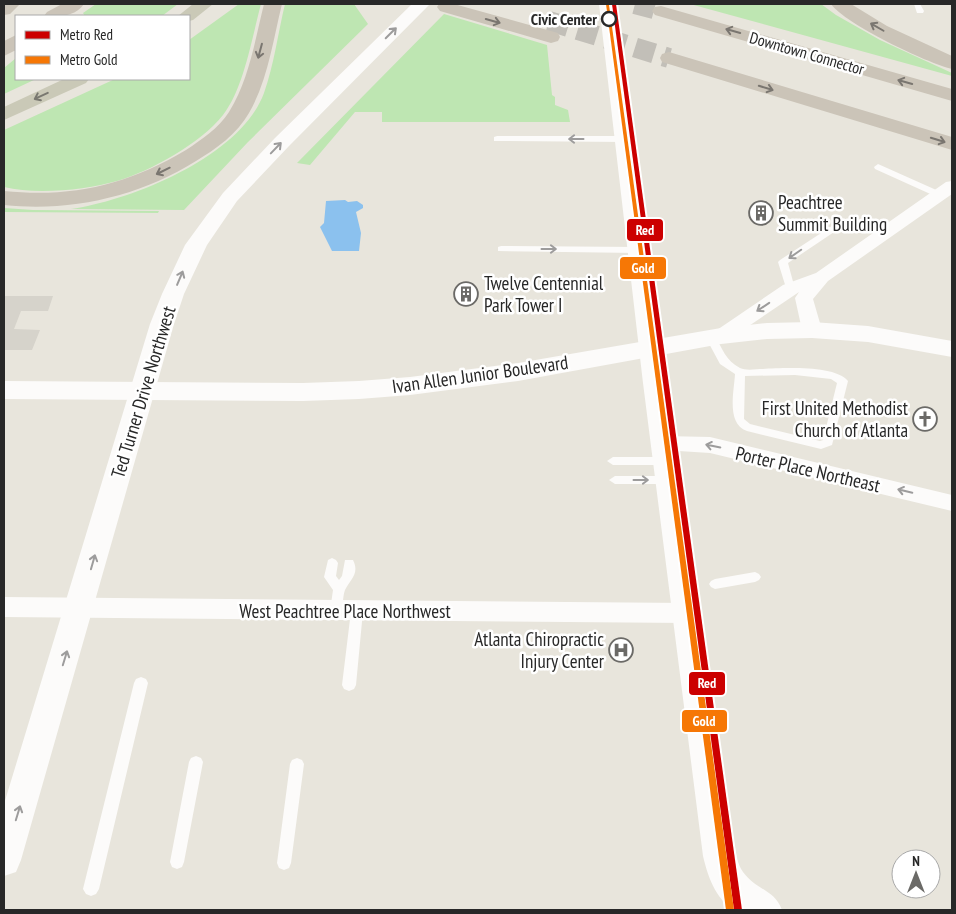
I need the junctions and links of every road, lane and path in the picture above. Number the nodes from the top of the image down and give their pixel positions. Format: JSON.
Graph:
{"nodes":[{"id":1,"x":10,"y":4,"type":"edge"},
{"id":2,"x":76,"y":4,"type":"edge"},
{"id":3,"x":204,"y":4,"type":"edge"},
{"id":4,"x":274,"y":4,"type":"edge"},
{"id":5,"x":496,"y":4,"type":"edge"},
{"id":6,"x":607,"y":4,"type":"edge"},
{"id":7,"x":840,"y":4,"type":"edge"},
{"id":8,"x":419,"y":6,"type":"edge"},
{"id":9,"x":446,"y":7,"type":"dead end"},
{"id":10,"x":4,"y":10,"type":"edge"},
{"id":11,"x":661,"y":11,"type":"tunnel mouth"},
{"id":12,"x":55,"y":15,"type":"edge"},
{"id":13,"x":188,"y":15,"type":"edge"},
{"id":14,"x":15,"y":42,"type":"edge"},
{"id":15,"x":4,"y":50,"type":"edge"},
{"id":16,"x":669,"y":58,"type":"tunnel mouth"},
{"id":17,"x":952,"y":63,"type":"edge"},
{"id":18,"x":76,"y":80,"type":"edge"},
{"id":19,"x":952,"y":96,"type":"edge"},
{"id":20,"x":4,"y":114,"type":"edge"},
{"id":21,"x":497,"y":139,"type":"dead end"},
{"id":22,"x":624,"y":139,"type":"junction"},
{"id":23,"x":952,"y":144,"type":"edge"},
{"id":24,"x":878,"y":167,"type":"dead end"},
{"id":25,"x":946,"y":190,"type":"edge"},
{"id":26,"x":4,"y":198,"type":"edge"},
{"id":27,"x":884,"y":234,"type":"junction"},
{"id":28,"x":501,"y":249,"type":"dead end"},
{"id":29,"x":638,"y":250,"type":"junction"},
{"id":30,"x":822,"y":277,"type":"junction"},
{"id":31,"x":790,"y":289,"type":"junction"},
{"id":32,"x":812,"y":330,"type":"junction"},
{"id":33,"x":716,"y":337,"type":"junction"},
{"id":34,"x":651,"y":348,"type":"junction"},
{"id":35,"x":952,"y":349,"type":"edge"},
{"id":36,"x":740,"y":373,"type":"junction"},
{"id":37,"x":4,"y":390,"type":"edge"},
{"id":38,"x":142,"y":390,"type":"junction"},
{"id":39,"x":613,"y":461,"type":"dead end"},
{"id":40,"x":666,"y":461,"type":"junction"},
{"id":41,"x":615,"y":480,"type":"dead end"},
{"id":42,"x":952,"y":503,"type":"edge"},
{"id":43,"x":332,"y":563,"type":"dead end"},
{"id":44,"x":349,"y":563,"type":"dead end"},
{"id":45,"x":755,"y":577,"type":"dead end"},
{"id":46,"x":715,"y":584,"type":"dead end"},
{"id":47,"x":344,"y":604,"type":"junction"},
{"id":48,"x":4,"y":607,"type":"edge"},
{"id":49,"x":79,"y":609,"type":"junction"},
{"id":50,"x":687,"y":613,"type":"junction"},
{"id":51,"x":141,"y":683,"type":"dead end"},
{"id":52,"x":349,"y":685,"type":"dead end"},
{"id":53,"x":196,"y":762,"type":"dead end"},
{"id":54,"x":297,"y":764,"type":"dead end"},
{"id":55,"x":4,"y":860,"type":"edge"},
{"id":56,"x":177,"y":862,"type":"dead end"},
{"id":57,"x":284,"y":863,"type":"dead end"},
{"id":58,"x":91,"y":890,"type":"dead end"},
{"id":59,"x":743,"y":905,"type":"edge"}],
"edges":[{"from":1,"to":10,"type":"highway"},
{"from":2,"to":12,"type":"highway"},
{"from":3,"to":13,"type":"main road"},
{"from":4,"to":26,"type":"highway","one_way":true},
{"from":9,"to":5,"type":"highway","one_way":true},
{"from":6,"to":22,"type":"street"},
{"from":17,"to":7,"type":"highway","one_way":true},
{"from":38,"to":8,"type":"street","name":"Ted Turner Drive Northwest","one_way":true},
{"from":19,"to":11,"type":"highway","name":"Downtown Connector","one_way":true},
{"from":14,"to":15,"type":"highway"},
{"from":16,"to":23,"type":"highway","one_way":true},
{"from":18,"to":20,"type":"main road","one_way":true},
{"from":22,"to":21,"type":"lane","one_way":true},
{"from":22,"to":29,"type":"street"},
{"from":24,"to":25,"type":"lane"},
{"from":25,"to":27,"type":"street"},
{"from":27,"to":30,"type":"street"},
{"from":27,"to":31,"type":"lane","one_way":true},
{"from":28,"to":29,"type":"lane","one_way":true},
{"from":29,"to":34,"type":"street"},
{"from":30,"to":31,"type":"street"},
{"from":30,"to":32,"type":"street"},
{"from":31,"to":33,"type":"street","one_way":true},
{"from":32,"to":33,"type":"main road","name":"Ivan Allen Junior Boulevard"},
{"from":32,"to":35,"type":"main road","name":"Ivan Allen Junior Boulevard"},
{"from":33,"to":34,"type":"main road","name":"Ivan Allen Junior Boulevard"},
{"from":33,"to":36,"type":"lane"},
{"from":34,"to":38,"type":"main road","name":"Ivan Allen Junior Boulevard"},
{"from":34,"to":40,"type":"street"},
{"from":36,"to":36,"type":"lane"},
{"from":37,"to":38,"type":"main road","name":"Ivan Allen Junior Boulevard"},
{"from":49,"to":38,"type":"street","name":"Ted Turner Drive Northwest","one_way":true},
{"from":39,"to":40,"type":"lane"},
{"from":41,"to":40,"type":"lane","one_way":true},
{"from":42,"to":40,"type":"street","name":"Porter Place Northeast","one_way":true},
{"from":40,"to":50,"type":"street"},
{"from":43,"to":47,"type":"lane"},
{"from":44,"to":47,"type":"lane"},
{"from":45,"to":46,"type":"lane"},
{"from":47,"to":49,"type":"street","name":"West Peachtree Place Northwest"},
{"from":47,"to":50,"type":"street","name":"West Peachtree Place Northwest"},
{"from":47,"to":52,"type":"lane"},
{"from":48,"to":49,"type":"street","name":"West Peachtree Place Northwest"},
{"from":55,"to":49,"type":"street","name":"Ted Turner Drive Northwest","one_way":true},
{"from":50,"to":59,"type":"street"},
{"from":51,"to":58,"type":"lane"},
{"from":53,"to":56,"type":"lane"},
{"from":54,"to":57,"type":"lane"}]}
